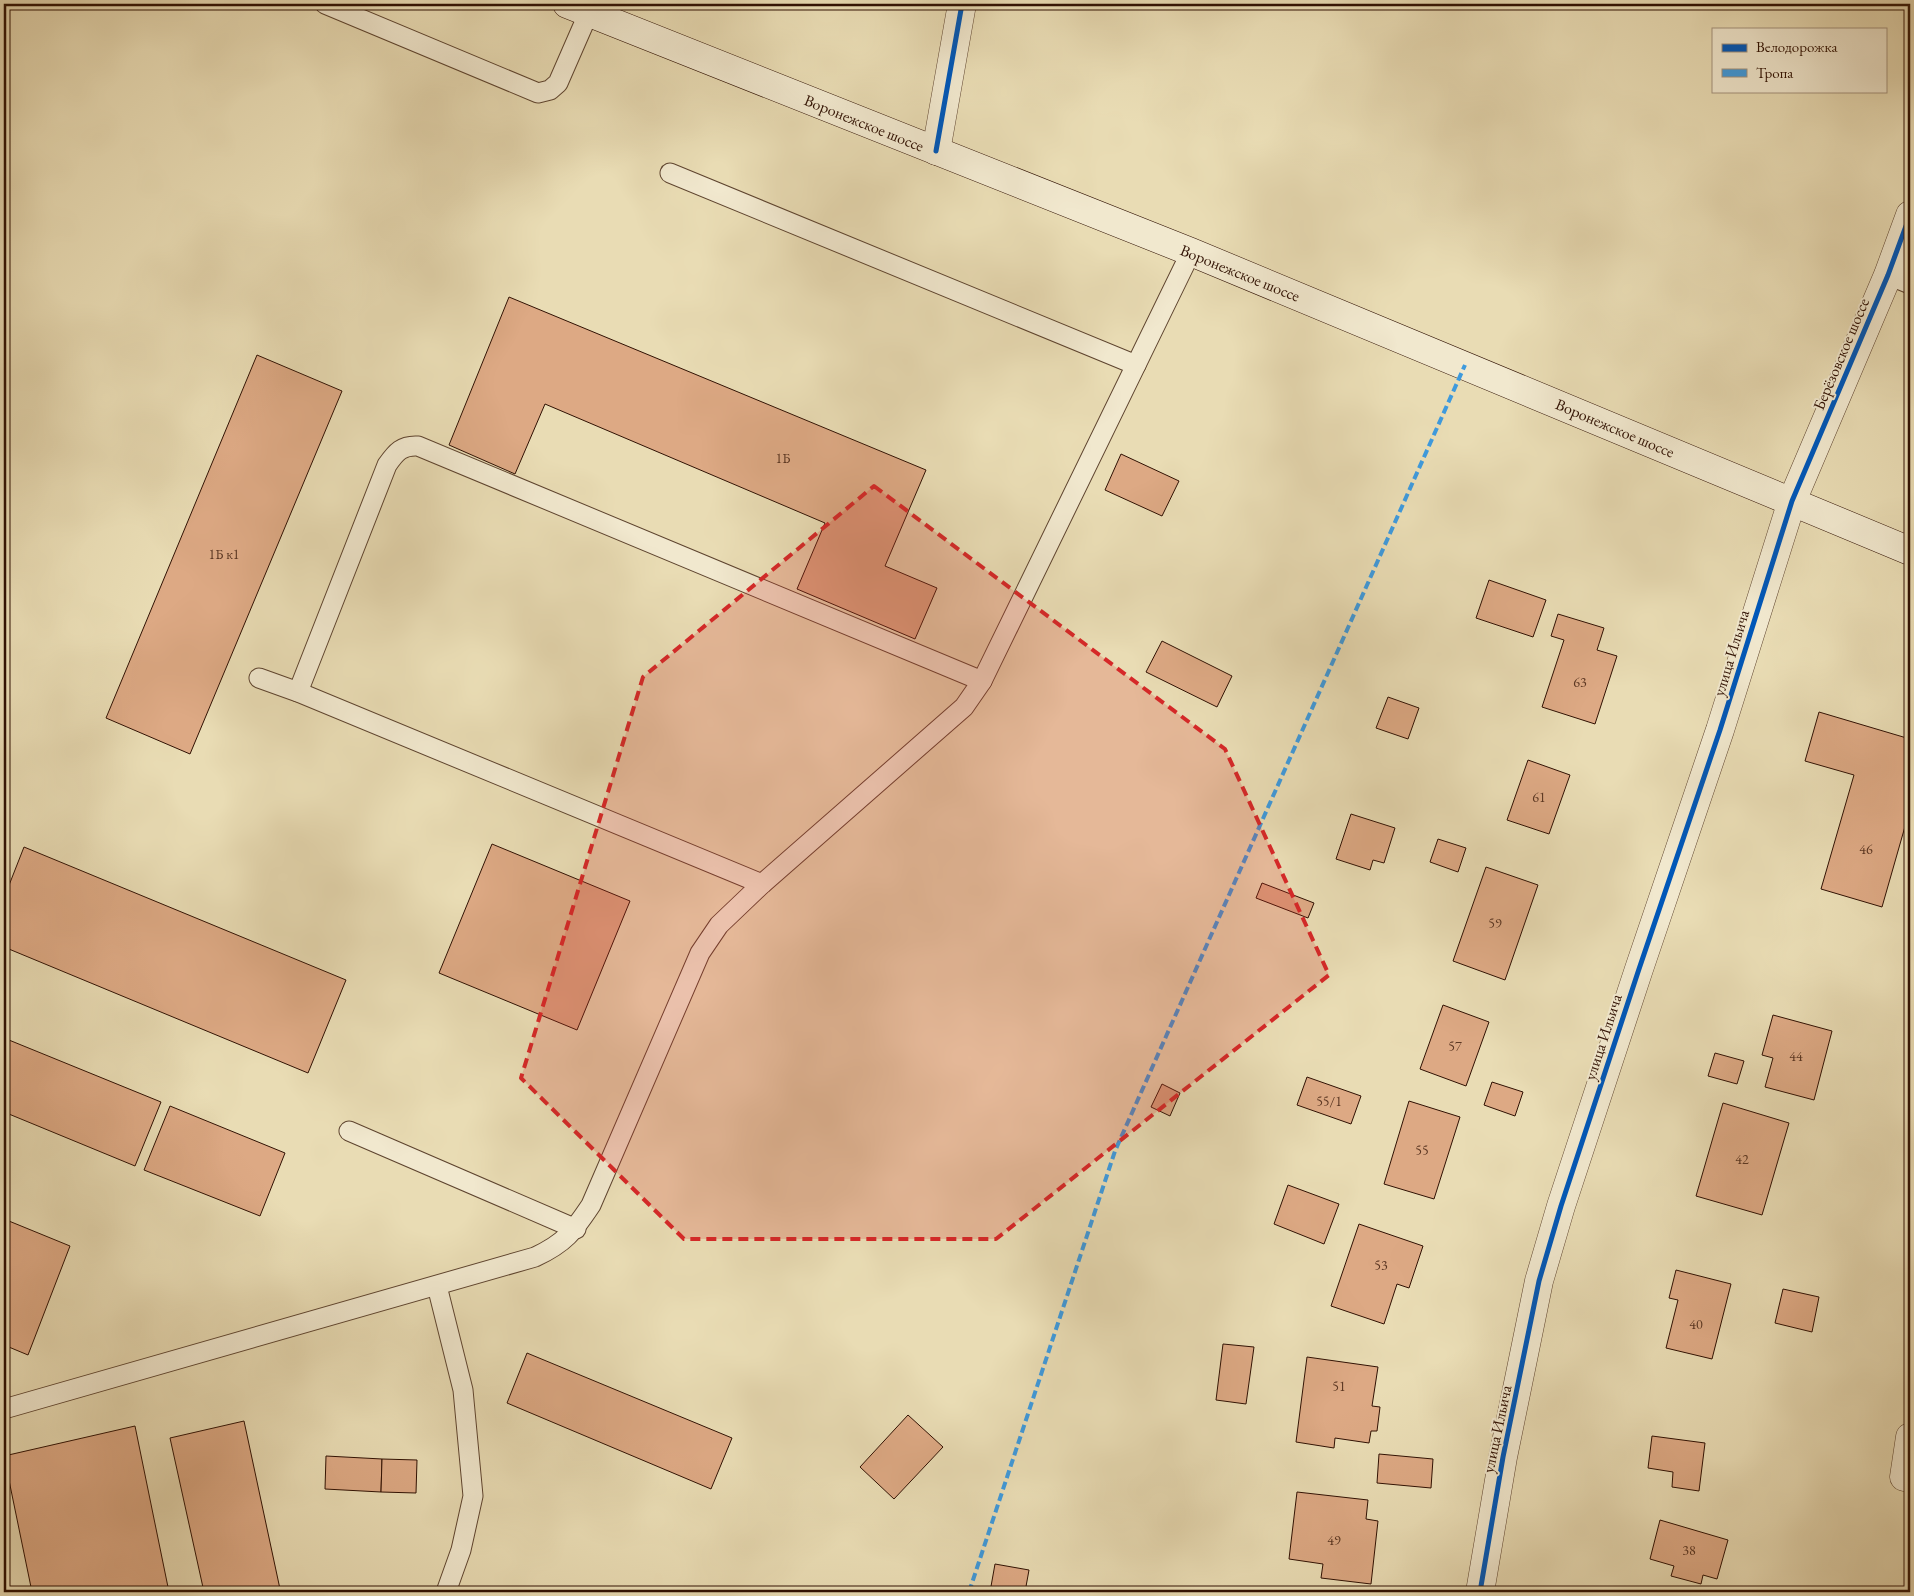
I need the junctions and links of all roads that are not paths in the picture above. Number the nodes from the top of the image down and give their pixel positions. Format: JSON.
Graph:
{"nodes":[{"id":1,"x":326,"y":4,"type":"edge"},
{"id":2,"x":962,"y":4,"type":"edge"},
{"id":3,"x":578,"y":8,"type":"edge"},
{"id":4,"x":936,"y":152,"type":"junction"},
{"id":5,"x":670,"y":173,"type":"dead end"},
{"id":6,"x":1910,"y":215,"type":"edge"},
{"id":7,"x":1191,"y":252,"type":"junction"},
{"id":8,"x":1899,"y":279,"type":"edge"},
{"id":9,"x":1136,"y":365,"type":"junction"},
{"id":10,"x":1792,"y":501,"type":"junction"},
{"id":11,"x":1910,"y":551,"type":"edge"},
{"id":12,"x":259,"y":678,"type":"dead end"},
{"id":13,"x":982,"y":681,"type":"junction"},
{"id":14,"x":298,"y":692,"type":"junction"},
{"id":15,"x":762,"y":884,"type":"junction"},
{"id":16,"x":349,"y":1131,"type":"dead end"},
{"id":17,"x":576,"y":1229,"type":"junction"},
{"id":18,"x":437,"y":1286,"type":"junction"},
{"id":19,"x":4,"y":1410,"type":"edge"},
{"id":20,"x":1910,"y":1437,"type":"edge"},
{"id":21,"x":1904,"y":1477,"type":"dead end"},
{"id":22,"x":446,"y":1592,"type":"edge"},
{"id":23,"x":1480,"y":1592,"type":"edge"}],
"edges":[{"from":1,"to":3,"type":"lane"},
{"from":2,"to":4,"type":"street"},
{"from":3,"to":4,"type":"street","name":"Воронежское шоссе"},
{"from":4,"to":7,"type":"street","name":"Воронежское шоссе"},
{"from":5,"to":9,"type":"lane"},
{"from":6,"to":8,"type":"street","name":"Берёзовское шоссе"},
{"from":7,"to":9,"type":"lane"},
{"from":7,"to":10,"type":"street","name":"Воронежское шоссе"},
{"from":8,"to":10,"type":"street","name":"Берёзовское шоссе"},
{"from":9,"to":13,"type":"lane"},
{"from":10,"to":11,"type":"street","name":"Воронежское шоссе"},
{"from":10,"to":23,"type":"street","name":"улица Ильича"},
{"from":12,"to":14,"type":"lane"},
{"from":13,"to":14,"type":"lane"},
{"from":13,"to":15,"type":"lane"},
{"from":14,"to":15,"type":"lane"},
{"from":15,"to":17,"type":"lane"},
{"from":16,"to":17,"type":"lane"},
{"from":17,"to":18,"type":"lane"},
{"from":18,"to":19,"type":"lane"},
{"from":18,"to":22,"type":"lane"},
{"from":20,"to":21,"type":"street"}]}
